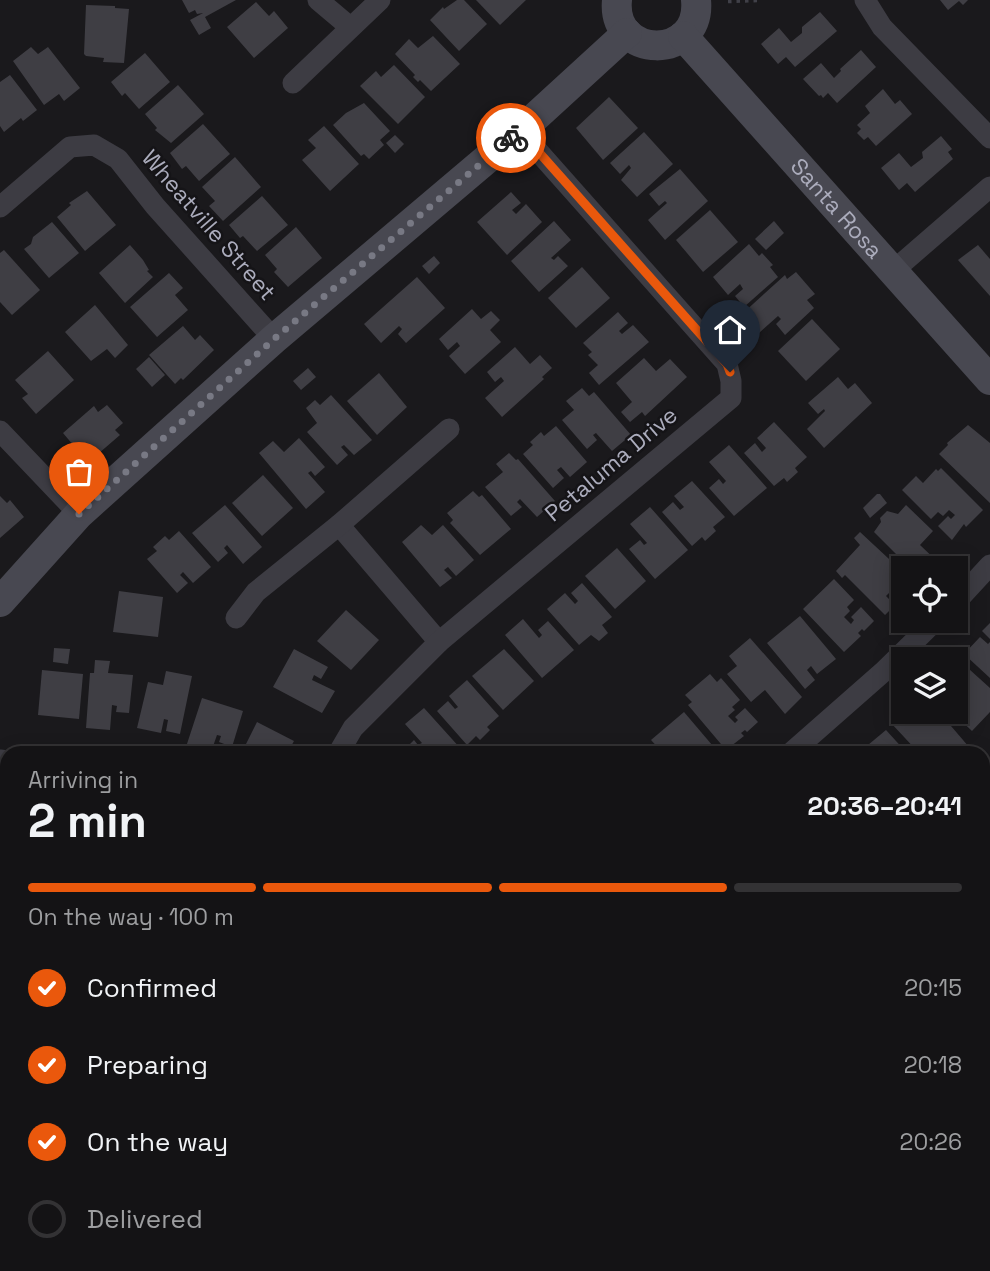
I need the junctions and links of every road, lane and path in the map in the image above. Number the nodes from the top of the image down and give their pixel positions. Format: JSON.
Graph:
{"nodes":[{"id":1,"x":318,"y":0,"type":"edge"},
{"id":2,"x":380,"y":0,"type":"edge"},
{"id":3,"x":617,"y":0,"type":"edge"},
{"id":4,"x":696,"y":0,"type":"edge"},
{"id":5,"x":760,"y":0,"type":"edge"},
{"id":6,"x":865,"y":0,"type":"edge"},
{"id":7,"x":728,"y":1,"type":"edge"},
{"id":8,"x":350,"y":27,"type":"junction"},
{"id":9,"x":627,"y":33,"type":"junction"},
{"id":10,"x":683,"y":36,"type":"junction"},
{"id":11,"x":293,"y":83,"type":"dead end"},
{"id":12,"x":520,"y":131,"type":"junction"},
{"id":13,"x":990,"y":138,"type":"edge"},
{"id":14,"x":990,"y":187,"type":"edge"},
{"id":15,"x":0,"y":207,"type":"edge"},
{"id":16,"x":893,"y":271,"type":"junction"},
{"id":17,"x":274,"y":339,"type":"junction"},
{"id":18,"x":990,"y":380,"type":"edge"},
{"id":19,"x":449,"y":429,"type":"dead end"},
{"id":20,"x":0,"y":431,"type":"edge"},
{"id":21,"x":79,"y":514,"type":"junction"},
{"id":22,"x":339,"y":526,"type":"junction"},
{"id":23,"x":990,"y":565,"type":"edge"},
{"id":24,"x":968,"y":588,"type":"edge"},
{"id":25,"x":0,"y":602,"type":"edge"},
{"id":26,"x":236,"y":618,"type":"dead end"},
{"id":27,"x":923,"y":633,"type":"edge"},
{"id":28,"x":439,"y":642,"type":"junction"},
{"id":29,"x":342,"y":746,"type":"edge"},
{"id":30,"x":799,"y":746,"type":"edge"}],
"edges":[{"from":1,"to":8,"type":"street"},
{"from":2,"to":8,"type":"street"},
{"from":3,"to":9,"type":"street"},
{"from":4,"to":10,"type":"street"},
{"from":5,"to":7,"type":"path"},
{"from":6,"to":13,"type":"street"},
{"from":8,"to":11,"type":"street"},
{"from":9,"to":10,"type":"street"},
{"from":9,"to":12,"type":"street"},
{"from":10,"to":16,"type":"street","name":"Santa Rosa"},
{"from":12,"to":17,"type":"street"},
{"from":12,"to":28,"type":"street","name":"Petaluma Drive"},
{"from":14,"to":16,"type":"street"},
{"from":15,"to":17,"type":"street","name":"Wheatville Street"},
{"from":16,"to":18,"type":"street","name":"Santa Rosa"},
{"from":17,"to":21,"type":"street"},
{"from":19,"to":22,"type":"street"},
{"from":20,"to":21,"type":"street"},
{"from":21,"to":25,"type":"street"},
{"from":22,"to":26,"type":"street"},
{"from":22,"to":28,"type":"street"},
{"from":23,"to":24,"type":"street"},
{"from":27,"to":30,"type":"street"},
{"from":28,"to":29,"type":"street","name":"Petaluma Drive"}]}
